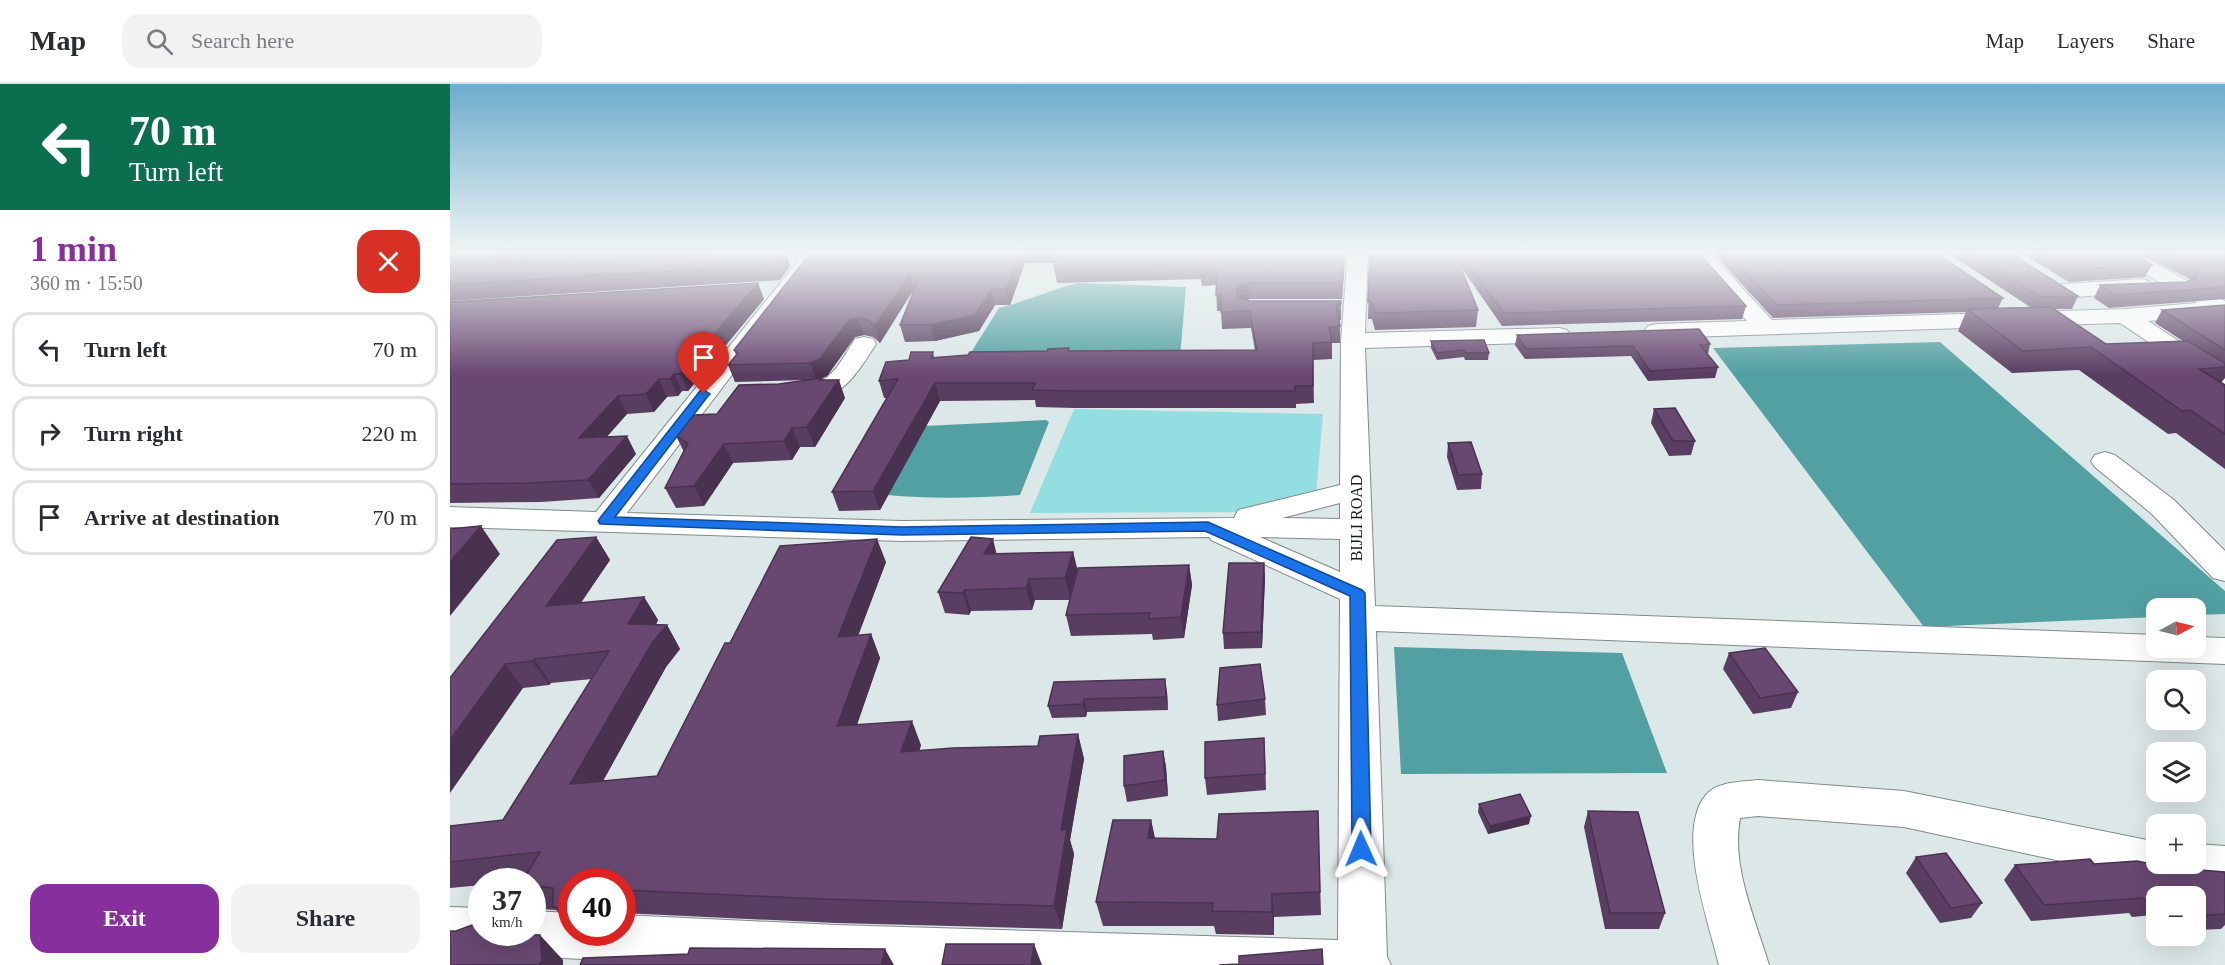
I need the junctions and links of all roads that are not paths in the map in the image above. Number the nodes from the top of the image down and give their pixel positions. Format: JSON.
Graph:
{"nodes":[{"id":1,"x":773,"y":292,"type":"edge"},
{"id":2,"x":1351,"y":292,"type":"edge"},
{"id":3,"x":1734,"y":292,"type":"edge"},
{"id":4,"x":2066,"y":292,"type":"edge"},
{"id":5,"x":2193,"y":292,"type":"edge"},
{"id":6,"x":2002,"y":301,"type":"edge"},
{"id":7,"x":2224,"y":308,"type":"edge"},
{"id":8,"x":2115,"y":317,"type":"junction"},
{"id":9,"x":1347,"y":319,"type":"junction"},
{"id":10,"x":2029,"y":320,"type":"junction"},
{"id":11,"x":1766,"y":328,"type":"junction"},
{"id":12,"x":1636,"y":332,"type":"edge"},
{"id":13,"x":1577,"y":334,"type":"edge"},
{"id":14,"x":864,"y":344,"type":"dead end"},
{"id":15,"x":2225,"y":382,"type":"edge"},
{"id":16,"x":774,"y":392,"type":"edge"},
{"id":17,"x":740,"y":393,"type":"edge"},
{"id":18,"x":704,"y":394,"type":"junction"},
{"id":19,"x":2105,"y":461,"type":"dead end"},
{"id":20,"x":1357,"y":490,"type":"junction"},
{"id":21,"x":450,"y":517,"type":"edge"},
{"id":22,"x":592,"y":520,"type":"junction"},
{"id":23,"x":1208,"y":527,"type":"junction"},
{"id":24,"x":1356,"y":529,"type":"junction"},
{"id":25,"x":558,"y":548,"type":"edge"},
{"id":26,"x":2225,"y":570,"type":"edge"},
{"id":27,"x":1357,"y":606,"type":"junction"},
{"id":28,"x":2225,"y":651,"type":"edge"},
{"id":29,"x":2146,"y":860,"type":"edge"},
{"id":30,"x":2206,"y":865,"type":"edge"},
{"id":31,"x":2225,"y":866,"type":"edge"},
{"id":32,"x":450,"y":930,"type":"edge"},
{"id":33,"x":468,"y":931,"type":"edge"},
{"id":34,"x":546,"y":935,"type":"edge"},
{"id":35,"x":833,"y":957,"type":"edge"},
{"id":36,"x":1364,"y":965,"type":"edge"},
{"id":37,"x":1744,"y":965,"type":"edge"}],
"edges":[{"from":1,"to":18,"type":"street"},
{"from":2,"to":9,"type":"street","name":"BIJLI ROAD"},
{"from":3,"to":11,"type":"street"},
{"from":4,"to":8,"type":"street"},
{"from":5,"to":7,"type":"street"},
{"from":6,"to":10,"type":"street"},
{"from":7,"to":8,"type":"street"},
{"from":8,"to":10,"type":"street"},
{"from":8,"to":15,"type":"street"},
{"from":9,"to":13,"type":"street"},
{"from":9,"to":20,"type":"street","name":"BIJLI ROAD"},
{"from":10,"to":11,"type":"street"},
{"from":11,"to":12,"type":"street"},
{"from":14,"to":16,"type":"street"},
{"from":17,"to":18,"type":"street"},
{"from":18,"to":22,"type":"street"},
{"from":19,"to":26,"type":"street"},
{"from":20,"to":23,"type":"street"},
{"from":20,"to":24,"type":"street","name":"BIJLI ROAD"},
{"from":21,"to":22,"type":"street"},
{"from":22,"to":23,"type":"street"},
{"from":22,"to":25,"type":"street"},
{"from":23,"to":24,"type":"street"},
{"from":23,"to":27,"type":"street"},
{"from":24,"to":27,"type":"street","name":"BIJLI ROAD"},
{"from":27,"to":28,"type":"street"},
{"from":27,"to":36,"type":"street","name":"BIJLI ROAD"},
{"from":29,"to":37,"type":"street"},
{"from":30,"to":31,"type":"street"},
{"from":32,"to":33,"type":"street"},
{"from":34,"to":35,"type":"street"},
{"from":35,"to":36,"type":"street"}]}
